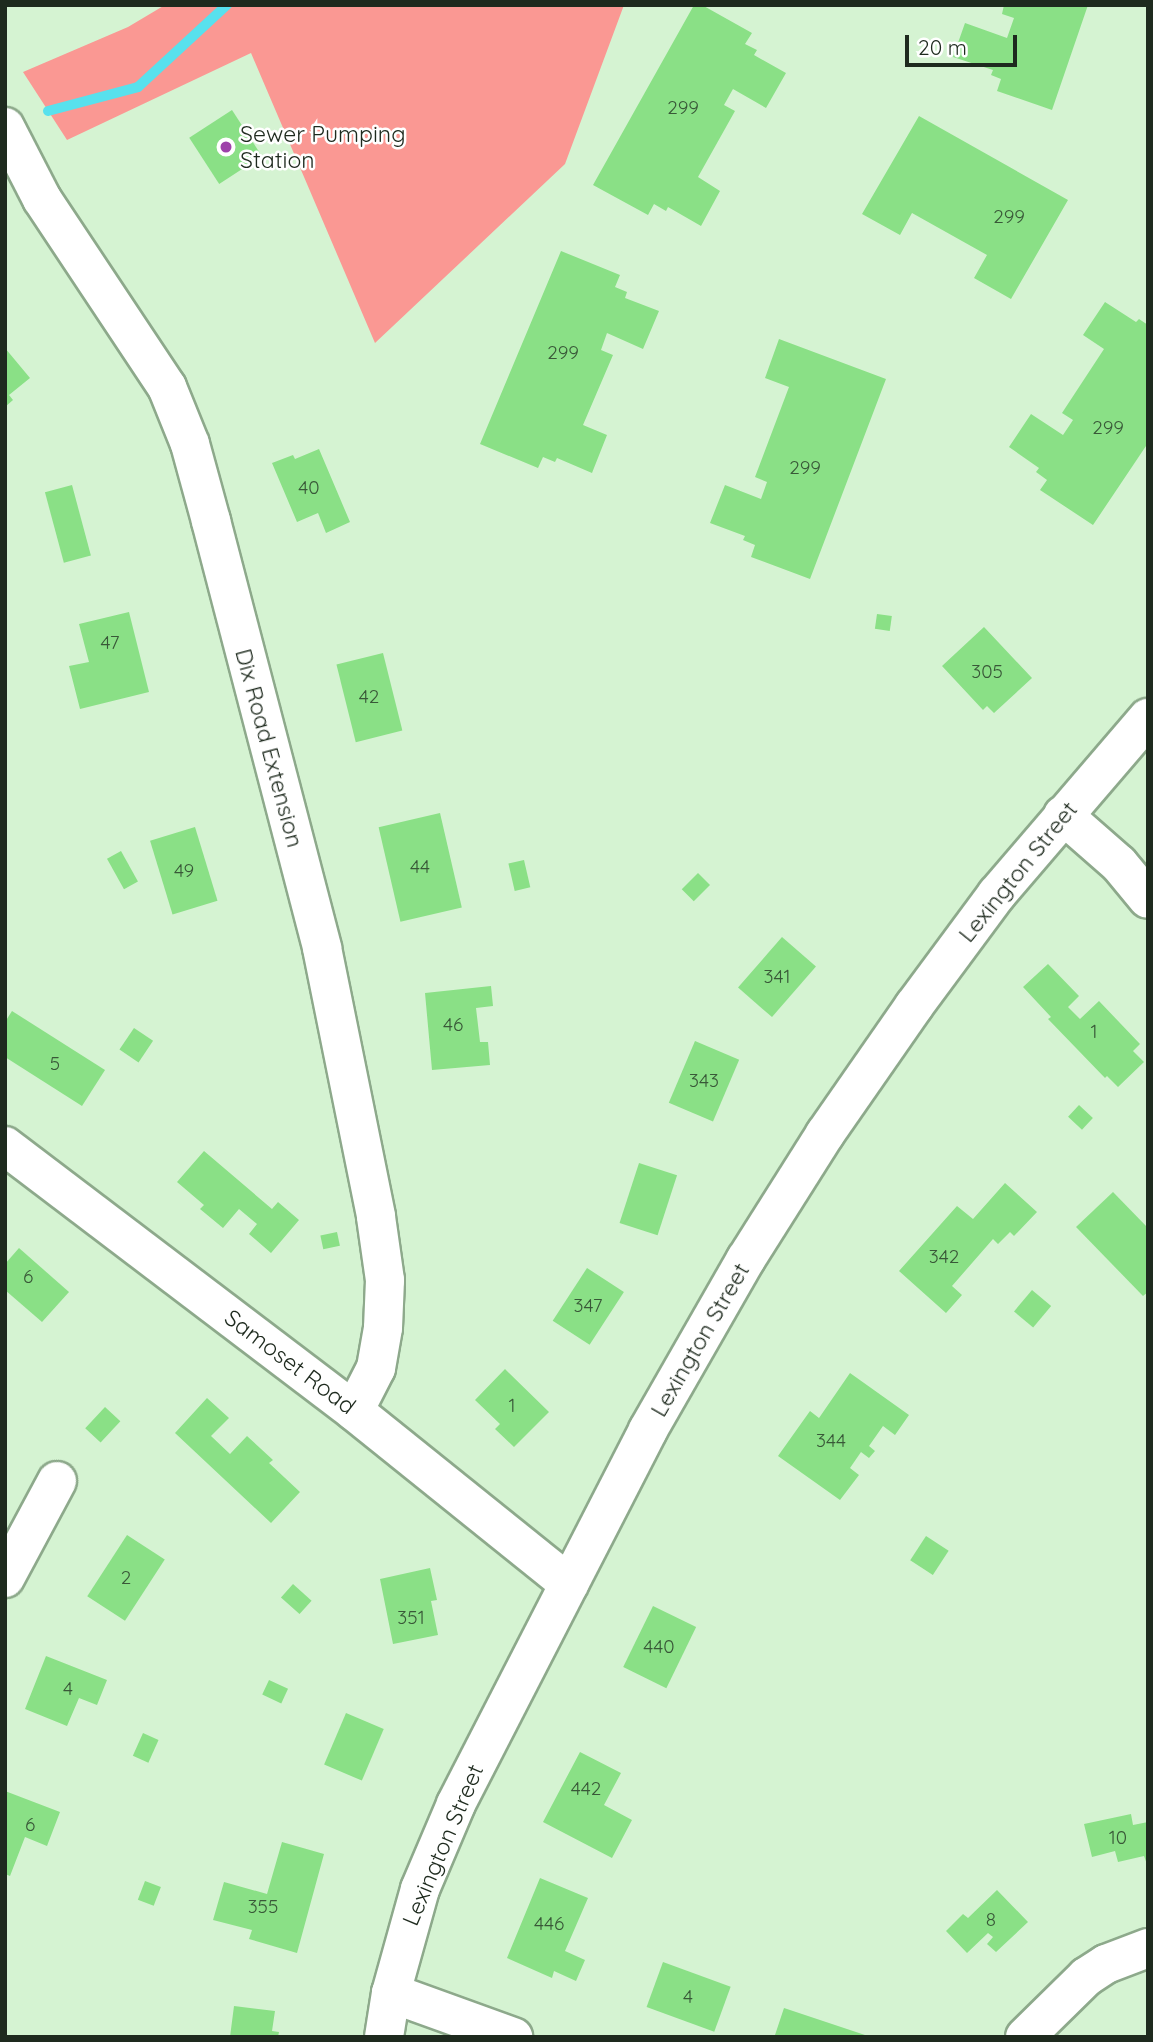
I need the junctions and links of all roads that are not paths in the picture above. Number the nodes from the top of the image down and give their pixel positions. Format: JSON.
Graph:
{"nodes":[{"id":1,"x":5,"y":127,"type":"edge"},
{"id":2,"x":1148,"y":718,"type":"edge"},
{"id":3,"x":1063,"y":815,"type":"junction"},
{"id":4,"x":1148,"y":899,"type":"edge"},
{"id":5,"x":5,"y":1146,"type":"edge"},
{"id":6,"x":355,"y":1411,"type":"junction"},
{"id":7,"x":57,"y":1481,"type":"dead end"},
{"id":8,"x":5,"y":1578,"type":"edge"},
{"id":9,"x":569,"y":1584,"type":"junction"},
{"id":10,"x":1148,"y":1948,"type":"edge"},
{"id":11,"x":391,"y":1993,"type":"junction"},
{"id":12,"x":384,"y":2037,"type":"edge"},
{"id":13,"x":513,"y":2037,"type":"edge"},
{"id":14,"x":1025,"y":2037,"type":"edge"}],
"edges":[{"from":1,"to":6,"type":"street","name":"Dix Road Extension"},
{"from":2,"to":3,"type":"street","name":"Lexington Street"},
{"from":3,"to":4,"type":"street"},
{"from":3,"to":9,"type":"street","name":"Lexington Street"},
{"from":5,"to":6,"type":"street","name":"Samoset Road"},
{"from":6,"to":9,"type":"street","name":"Samoset Road"},
{"from":7,"to":8,"type":"street"},
{"from":9,"to":11,"type":"street","name":"Lexington Street"},
{"from":10,"to":14,"type":"street"},
{"from":11,"to":12,"type":"street","name":"Lexington Street"},
{"from":11,"to":13,"type":"street"}]}
